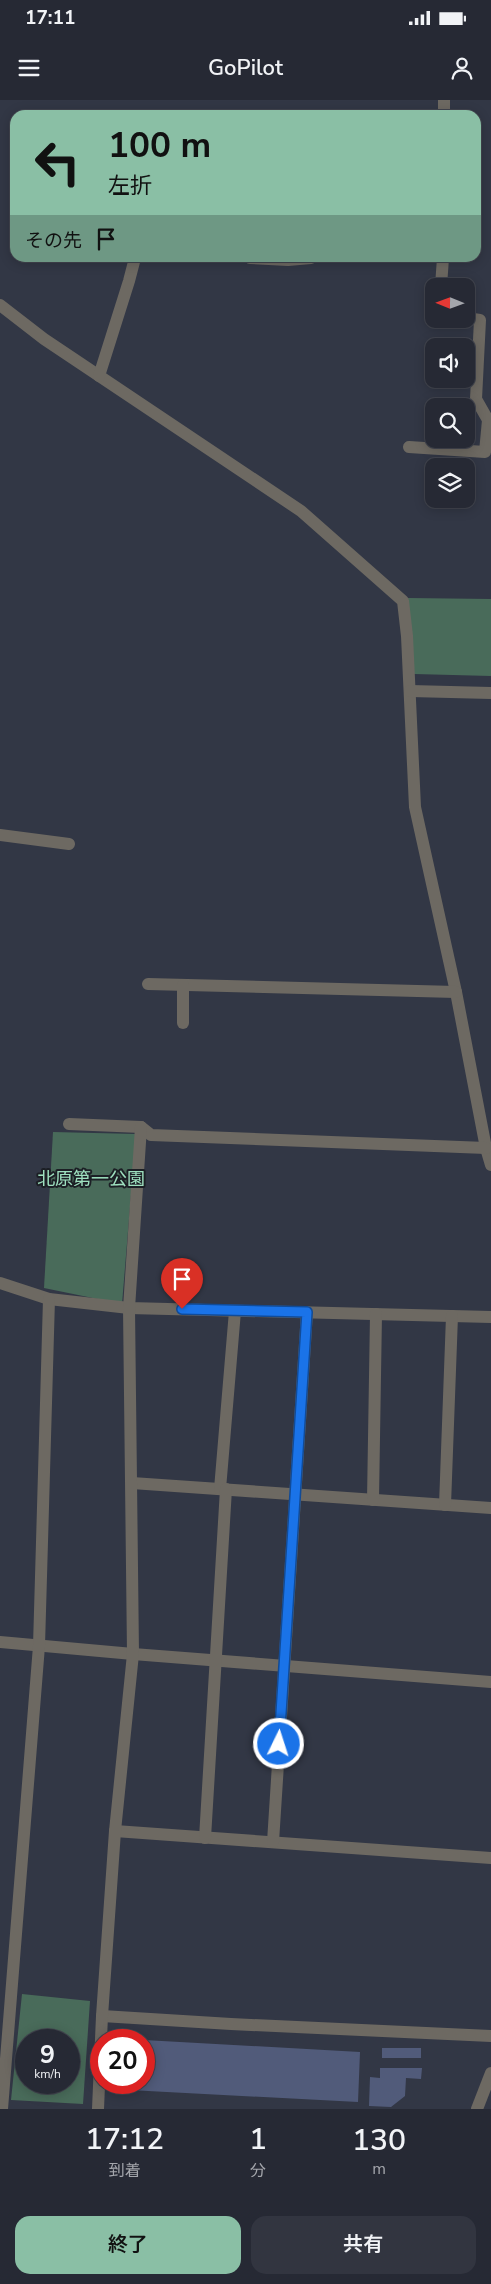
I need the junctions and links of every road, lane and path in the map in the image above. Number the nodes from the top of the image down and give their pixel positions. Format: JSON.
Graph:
{"nodes":[{"id":1,"x":134,"y":262,"type":"edge"},
{"id":2,"x":443,"y":262,"type":"edge"},
{"id":3,"x":442,"y":278,"type":"edge"},
{"id":4,"x":0,"y":306,"type":"edge"},
{"id":5,"x":475,"y":319,"type":"edge"},
{"id":6,"x":99,"y":376,"type":"junction"},
{"id":7,"x":409,"y":447,"type":"dead end"},
{"id":8,"x":410,"y":691,"type":"junction"},
{"id":9,"x":491,"y":693,"type":"edge"},
{"id":10,"x":0,"y":835,"type":"edge"},
{"id":11,"x":69,"y":844,"type":"dead end"},
{"id":12,"x":148,"y":984,"type":"dead end"},
{"id":13,"x":183,"y":985,"type":"junction"},
{"id":14,"x":456,"y":992,"type":"junction"},
{"id":15,"x":184,"y":1023,"type":"dead end"},
{"id":16,"x":485,"y":1110,"type":"edge"},
{"id":17,"x":69,"y":1124,"type":"dead end"},
{"id":18,"x":141,"y":1127,"type":"junction"},
{"id":19,"x":486,"y":1148,"type":"junction"},
{"id":20,"x":491,"y":1165,"type":"edge"},
{"id":21,"x":0,"y":1283,"type":"edge"},
{"id":22,"x":49,"y":1299,"type":"junction"},
{"id":23,"x":129,"y":1308,"type":"junction"},
{"id":24,"x":235,"y":1311,"type":"junction"},
{"id":25,"x":307,"y":1312,"type":"junction"},
{"id":26,"x":376,"y":1314,"type":"junction"},
{"id":27,"x":452,"y":1316,"type":"junction"},
{"id":28,"x":491,"y":1317,"type":"edge"},
{"id":29,"x":132,"y":1483,"type":"junction"},
{"id":30,"x":223,"y":1489,"type":"junction"},
{"id":31,"x":296,"y":1495,"type":"junction"},
{"id":32,"x":373,"y":1500,"type":"junction"},
{"id":33,"x":445,"y":1505,"type":"junction"},
{"id":34,"x":491,"y":1508,"type":"edge"},
{"id":35,"x":0,"y":1642,"type":"edge"},
{"id":36,"x":40,"y":1646,"type":"junction"},
{"id":37,"x":133,"y":1654,"type":"junction"},
{"id":38,"x":216,"y":1661,"type":"junction"},
{"id":39,"x":284,"y":1666,"type":"junction"},
{"id":40,"x":491,"y":1682,"type":"edge"},
{"id":41,"x":115,"y":1831,"type":"junction"},
{"id":42,"x":205,"y":1838,"type":"junction"},
{"id":43,"x":273,"y":1842,"type":"junction"},
{"id":44,"x":491,"y":1858,"type":"edge"},
{"id":45,"x":102,"y":2016,"type":"junction"},
{"id":46,"x":491,"y":2036,"type":"edge"},
{"id":47,"x":491,"y":2073,"type":"edge"},
{"id":48,"x":1,"y":2108,"type":"edge"},
{"id":49,"x":98,"y":2109,"type":"edge"},
{"id":50,"x":477,"y":2109,"type":"edge"}],
"edges":[{"from":1,"to":6,"type":"street"},
{"from":2,"to":3,"type":"street"},
{"from":4,"to":6,"type":"street"},
{"from":5,"to":7,"type":"street"},
{"from":6,"to":8,"type":"street"},
{"from":8,"to":9,"type":"street"},
{"from":8,"to":14,"type":"street"},
{"from":10,"to":11,"type":"street"},
{"from":12,"to":13,"type":"street"},
{"from":13,"to":14,"type":"street"},
{"from":13,"to":15,"type":"street"},
{"from":14,"to":16,"type":"street"},
{"from":16,"to":19,"type":"street"},
{"from":17,"to":18,"type":"street"},
{"from":18,"to":19,"type":"street"},
{"from":18,"to":23,"type":"street"},
{"from":19,"to":20,"type":"street"},
{"from":21,"to":22,"type":"street"},
{"from":22,"to":23,"type":"street"},
{"from":22,"to":36,"type":"street"},
{"from":23,"to":24,"type":"street"},
{"from":23,"to":29,"type":"street"},
{"from":24,"to":25,"type":"street"},
{"from":24,"to":30,"type":"street"},
{"from":25,"to":26,"type":"street"},
{"from":25,"to":31,"type":"street"},
{"from":26,"to":27,"type":"street"},
{"from":26,"to":32,"type":"street"},
{"from":27,"to":28,"type":"street"},
{"from":27,"to":33,"type":"street"},
{"from":29,"to":30,"type":"street"},
{"from":29,"to":37,"type":"street"},
{"from":30,"to":31,"type":"street"},
{"from":30,"to":38,"type":"street"},
{"from":31,"to":32,"type":"street"},
{"from":31,"to":39,"type":"street"},
{"from":32,"to":33,"type":"street"},
{"from":33,"to":34,"type":"street"},
{"from":35,"to":36,"type":"street"},
{"from":36,"to":37,"type":"street"},
{"from":36,"to":48,"type":"street"},
{"from":37,"to":38,"type":"street"},
{"from":37,"to":41,"type":"street"},
{"from":38,"to":39,"type":"street"},
{"from":38,"to":42,"type":"street"},
{"from":39,"to":40,"type":"street"},
{"from":39,"to":43,"type":"street"},
{"from":41,"to":42,"type":"street"},
{"from":41,"to":45,"type":"street"},
{"from":42,"to":43,"type":"street"},
{"from":43,"to":44,"type":"street"},
{"from":45,"to":46,"type":"street"},
{"from":45,"to":49,"type":"street"},
{"from":47,"to":50,"type":"street"}]}
